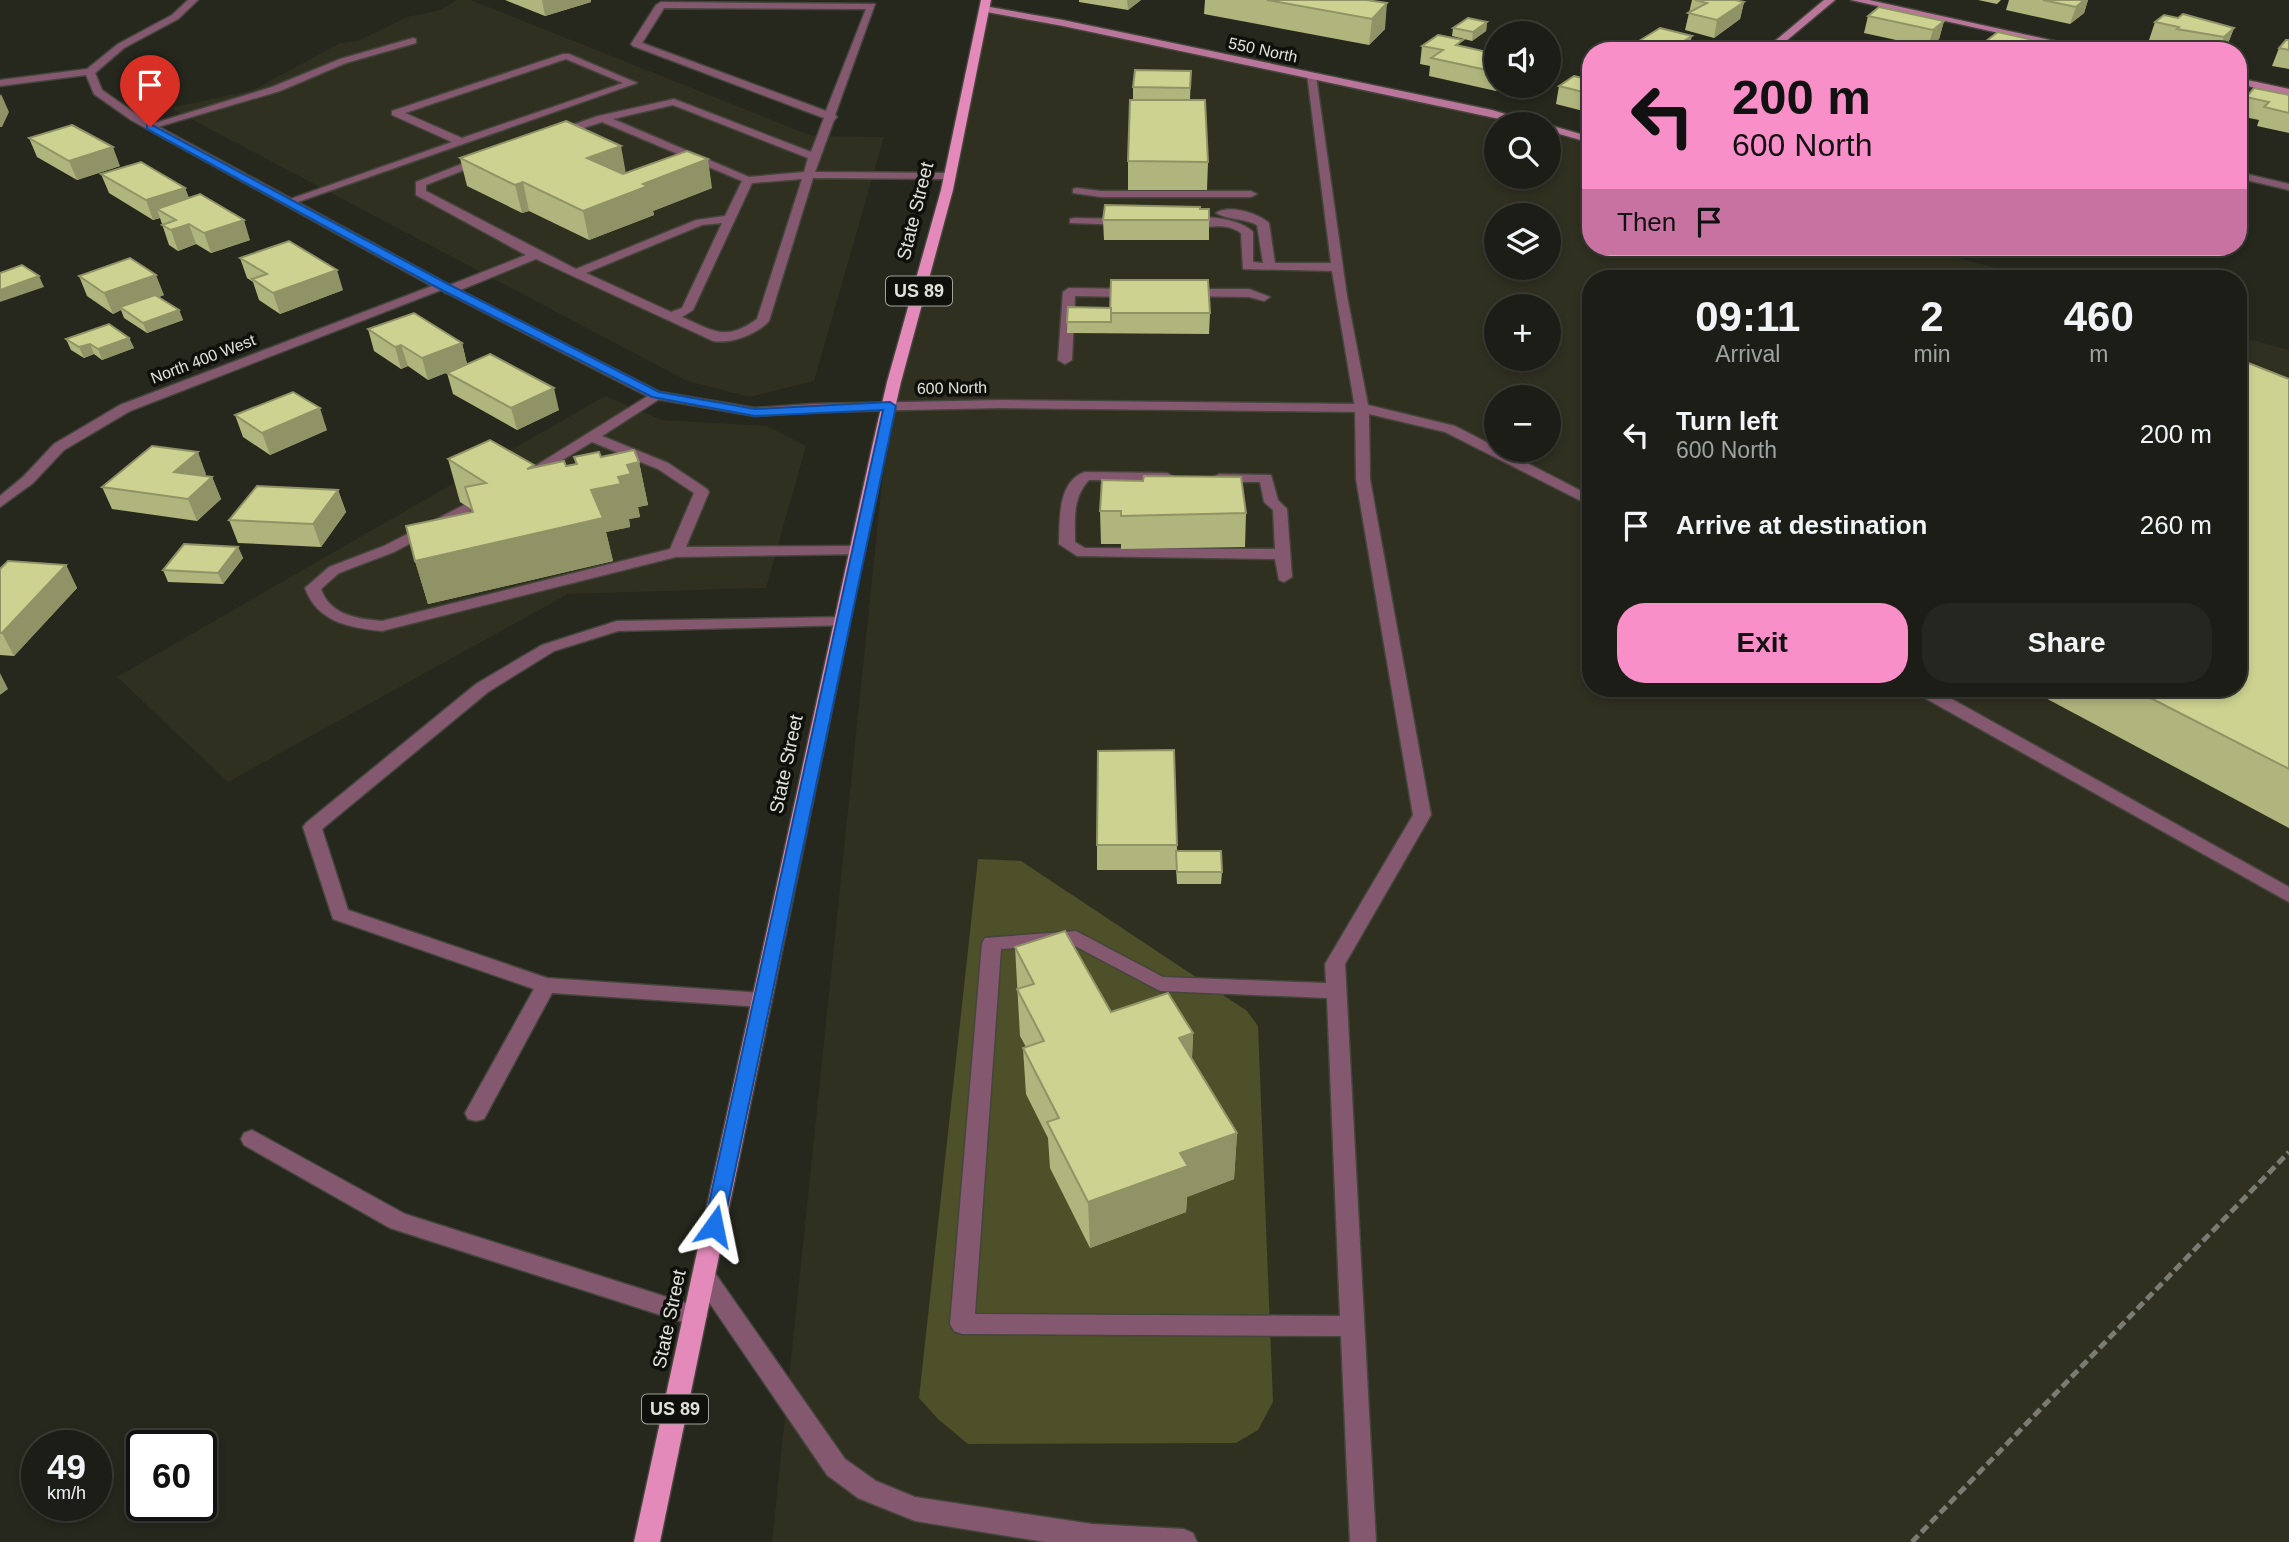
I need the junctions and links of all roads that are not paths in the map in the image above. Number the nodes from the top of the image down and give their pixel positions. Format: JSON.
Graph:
{"nodes":[{"id":1,"x":193,"y":0,"type":"edge"},
{"id":2,"x":1829,"y":0,"type":"edge"},
{"id":3,"x":1856,"y":0,"type":"edge"},
{"id":4,"x":985,"y":5,"type":"edge"},
{"id":5,"x":413,"y":41,"type":"dead end"},
{"id":6,"x":1780,"y":42,"type":"edge"},
{"id":7,"x":2053,"y":42,"type":"edge"},
{"id":8,"x":90,"y":72,"type":"junction"},
{"id":9,"x":1311,"y":76,"type":"junction"},
{"id":10,"x":0,"y":83,"type":"edge"},
{"id":11,"x":2247,"y":83,"type":"edge"},
{"id":12,"x":2289,"y":92,"type":"edge"},
{"id":13,"x":1487,"y":112,"type":"edge"},
{"id":14,"x":832,"y":117,"type":"junction"},
{"id":15,"x":602,"y":118,"type":"junction"},
{"id":16,"x":150,"y":127,"type":"junction"},
{"id":17,"x":1561,"y":131,"type":"edge"},
{"id":18,"x":1582,"y":137,"type":"edge"},
{"id":19,"x":539,"y":140,"type":"edge"},
{"id":20,"x":461,"y":142,"type":"junction"},
{"id":21,"x":501,"y":153,"type":"edge"},
{"id":22,"x":814,"y":157,"type":"junction"},
{"id":23,"x":810,"y":175,"type":"junction"},
{"id":24,"x":950,"y":176,"type":"junction"},
{"id":25,"x":2247,"y":177,"type":"edge"},
{"id":26,"x":748,"y":180,"type":"junction"},
{"id":27,"x":2289,"y":187,"type":"edge"},
{"id":28,"x":1077,"y":191,"type":"dead end"},
{"id":29,"x":1251,"y":194,"type":"dead end"},
{"id":30,"x":288,"y":202,"type":"junction"},
{"id":31,"x":1129,"y":212,"type":"edge"},
{"id":32,"x":729,"y":219,"type":"junction"},
{"id":33,"x":1139,"y":222,"type":"edge"},
{"id":34,"x":536,"y":255,"type":"junction"},
{"id":35,"x":1270,"y":267,"type":"junction"},
{"id":36,"x":1337,"y":267,"type":"junction"},
{"id":37,"x":576,"y":274,"type":"junction"},
{"id":38,"x":446,"y":288,"type":"junction"},
{"id":39,"x":1152,"y":293,"type":"edge"},
{"id":40,"x":1180,"y":293,"type":"edge"},
{"id":41,"x":1264,"y":297,"type":"dead end"},
{"id":42,"x":670,"y":317,"type":"junction"},
{"id":43,"x":1065,"y":360,"type":"dead end"},
{"id":44,"x":656,"y":395,"type":"junction"},
{"id":45,"x":890,"y":406,"type":"junction"},
{"id":46,"x":1362,"y":408,"type":"junction"},
{"id":47,"x":591,"y":437,"type":"junction"},
{"id":48,"x":1183,"y":477,"type":"edge"},
{"id":49,"x":1210,"y":477,"type":"edge"},
{"id":50,"x":508,"y":487,"type":"edge"},
{"id":51,"x":1582,"y":497,"type":"edge"},
{"id":52,"x":0,"y":503,"type":"edge"},
{"id":53,"x":464,"y":509,"type":"edge"},
{"id":54,"x":857,"y":551,"type":"junction"},
{"id":55,"x":676,"y":552,"type":"junction"},
{"id":56,"x":1283,"y":554,"type":"junction"},
{"id":57,"x":1284,"y":577,"type":"dead end"},
{"id":58,"x":842,"y":622,"type":"junction"},
{"id":59,"x":1936,"y":697,"type":"edge"},
{"id":60,"x":2289,"y":895,"type":"edge"},
{"id":61,"x":546,"y":985,"type":"junction"},
{"id":62,"x":1336,"y":991,"type":"junction"},
{"id":63,"x":762,"y":1000,"type":"junction"},
{"id":64,"x":476,"y":1113,"type":"dead end"},
{"id":65,"x":252,"y":1139,"type":"dead end"},
{"id":66,"x":704,"y":1276,"type":"junction"},
{"id":67,"x":695,"y":1316,"type":"junction"},
{"id":68,"x":1352,"y":1326,"type":"junction"},
{"id":69,"x":1092,"y":1537,"type":"junction"},
{"id":70,"x":647,"y":1542,"type":"edge"},
{"id":71,"x":1060,"y":1542,"type":"edge"},
{"id":72,"x":1184,"y":1542,"type":"edge"},
{"id":73,"x":1363,"y":1542,"type":"edge"}],
"edges":[{"from":1,"to":8,"type":"street"},
{"from":2,"to":6,"type":"street"},
{"from":3,"to":7,"type":"street"},
{"from":4,"to":9,"type":"street","name":"550 North"},
{"from":4,"to":24,"type":"main road","name":"State Street","number":"US 89"},
{"from":5,"to":16,"type":"street"},
{"from":8,"to":10,"type":"street"},
{"from":8,"to":16,"type":"street","name":"600 North"},
{"from":9,"to":13,"type":"street","name":"550 North"},
{"from":9,"to":36,"type":"street"},
{"from":11,"to":12,"type":"street"},
{"from":14,"to":14,"type":"street"},
{"from":14,"to":22,"type":"street"},
{"from":15,"to":19,"type":"street"},
{"from":15,"to":22,"type":"street"},
{"from":15,"to":26,"type":"street"},
{"from":16,"to":30,"type":"street","name":"600 North"},
{"from":17,"to":18,"type":"street"},
{"from":20,"to":20,"type":"street"},
{"from":20,"to":30,"type":"street"},
{"from":21,"to":34,"type":"street"},
{"from":22,"to":23,"type":"street"},
{"from":23,"to":24,"type":"street"},
{"from":23,"to":26,"type":"street"},
{"from":23,"to":42,"type":"street"},
{"from":24,"to":45,"type":"main road","name":"State Street","number":"US 89"},
{"from":25,"to":27,"type":"street"},
{"from":26,"to":32,"type":"street"},
{"from":28,"to":29,"type":"street"},
{"from":30,"to":38,"type":"street","name":"600 North"},
{"from":31,"to":33,"type":"street"},
{"from":32,"to":37,"type":"street"},
{"from":32,"to":42,"type":"street"},
{"from":34,"to":37,"type":"street"},
{"from":34,"to":38,"type":"street","name":"North 400 West"},
{"from":35,"to":35,"type":"street"},
{"from":35,"to":36,"type":"street"},
{"from":36,"to":46,"type":"street"},
{"from":37,"to":42,"type":"street"},
{"from":38,"to":44,"type":"street","name":"600 North"},
{"from":38,"to":52,"type":"street","name":"North 400 West"},
{"from":39,"to":43,"type":"street"},
{"from":40,"to":41,"type":"street"},
{"from":44,"to":45,"type":"street","name":"600 North"},
{"from":44,"to":47,"type":"street"},
{"from":45,"to":46,"type":"street","name":"600 North"},
{"from":45,"to":54,"type":"main road","name":"State Street","number":"US 89"},
{"from":46,"to":51,"type":"street","name":"600 North"},
{"from":46,"to":62,"type":"street"},
{"from":47,"to":50,"type":"street"},
{"from":47,"to":55,"type":"street"},
{"from":48,"to":56,"type":"street"},
{"from":49,"to":56,"type":"street"},
{"from":53,"to":55,"type":"street"},
{"from":54,"to":55,"type":"street"},
{"from":54,"to":58,"type":"main road","name":"State Street","number":"US 89"},
{"from":56,"to":57,"type":"street"},
{"from":58,"to":61,"type":"street"},
{"from":58,"to":63,"type":"main road","name":"State Street","number":"US 89"},
{"from":59,"to":60,"type":"street"},
{"from":61,"to":63,"type":"street"},
{"from":61,"to":64,"type":"street"},
{"from":62,"to":68,"type":"street"},
{"from":62,"to":68,"type":"street"},
{"from":63,"to":66,"type":"main road","name":"State Street","number":"US 89"},
{"from":65,"to":67,"type":"street"},
{"from":66,"to":67,"type":"main road","name":"State Street","number":"US 89"},
{"from":66,"to":69,"type":"street"},
{"from":67,"to":70,"type":"main road","name":"State Street","number":"US 89"},
{"from":68,"to":73,"type":"street"},
{"from":69,"to":71,"type":"street"},
{"from":69,"to":72,"type":"street"}]}
